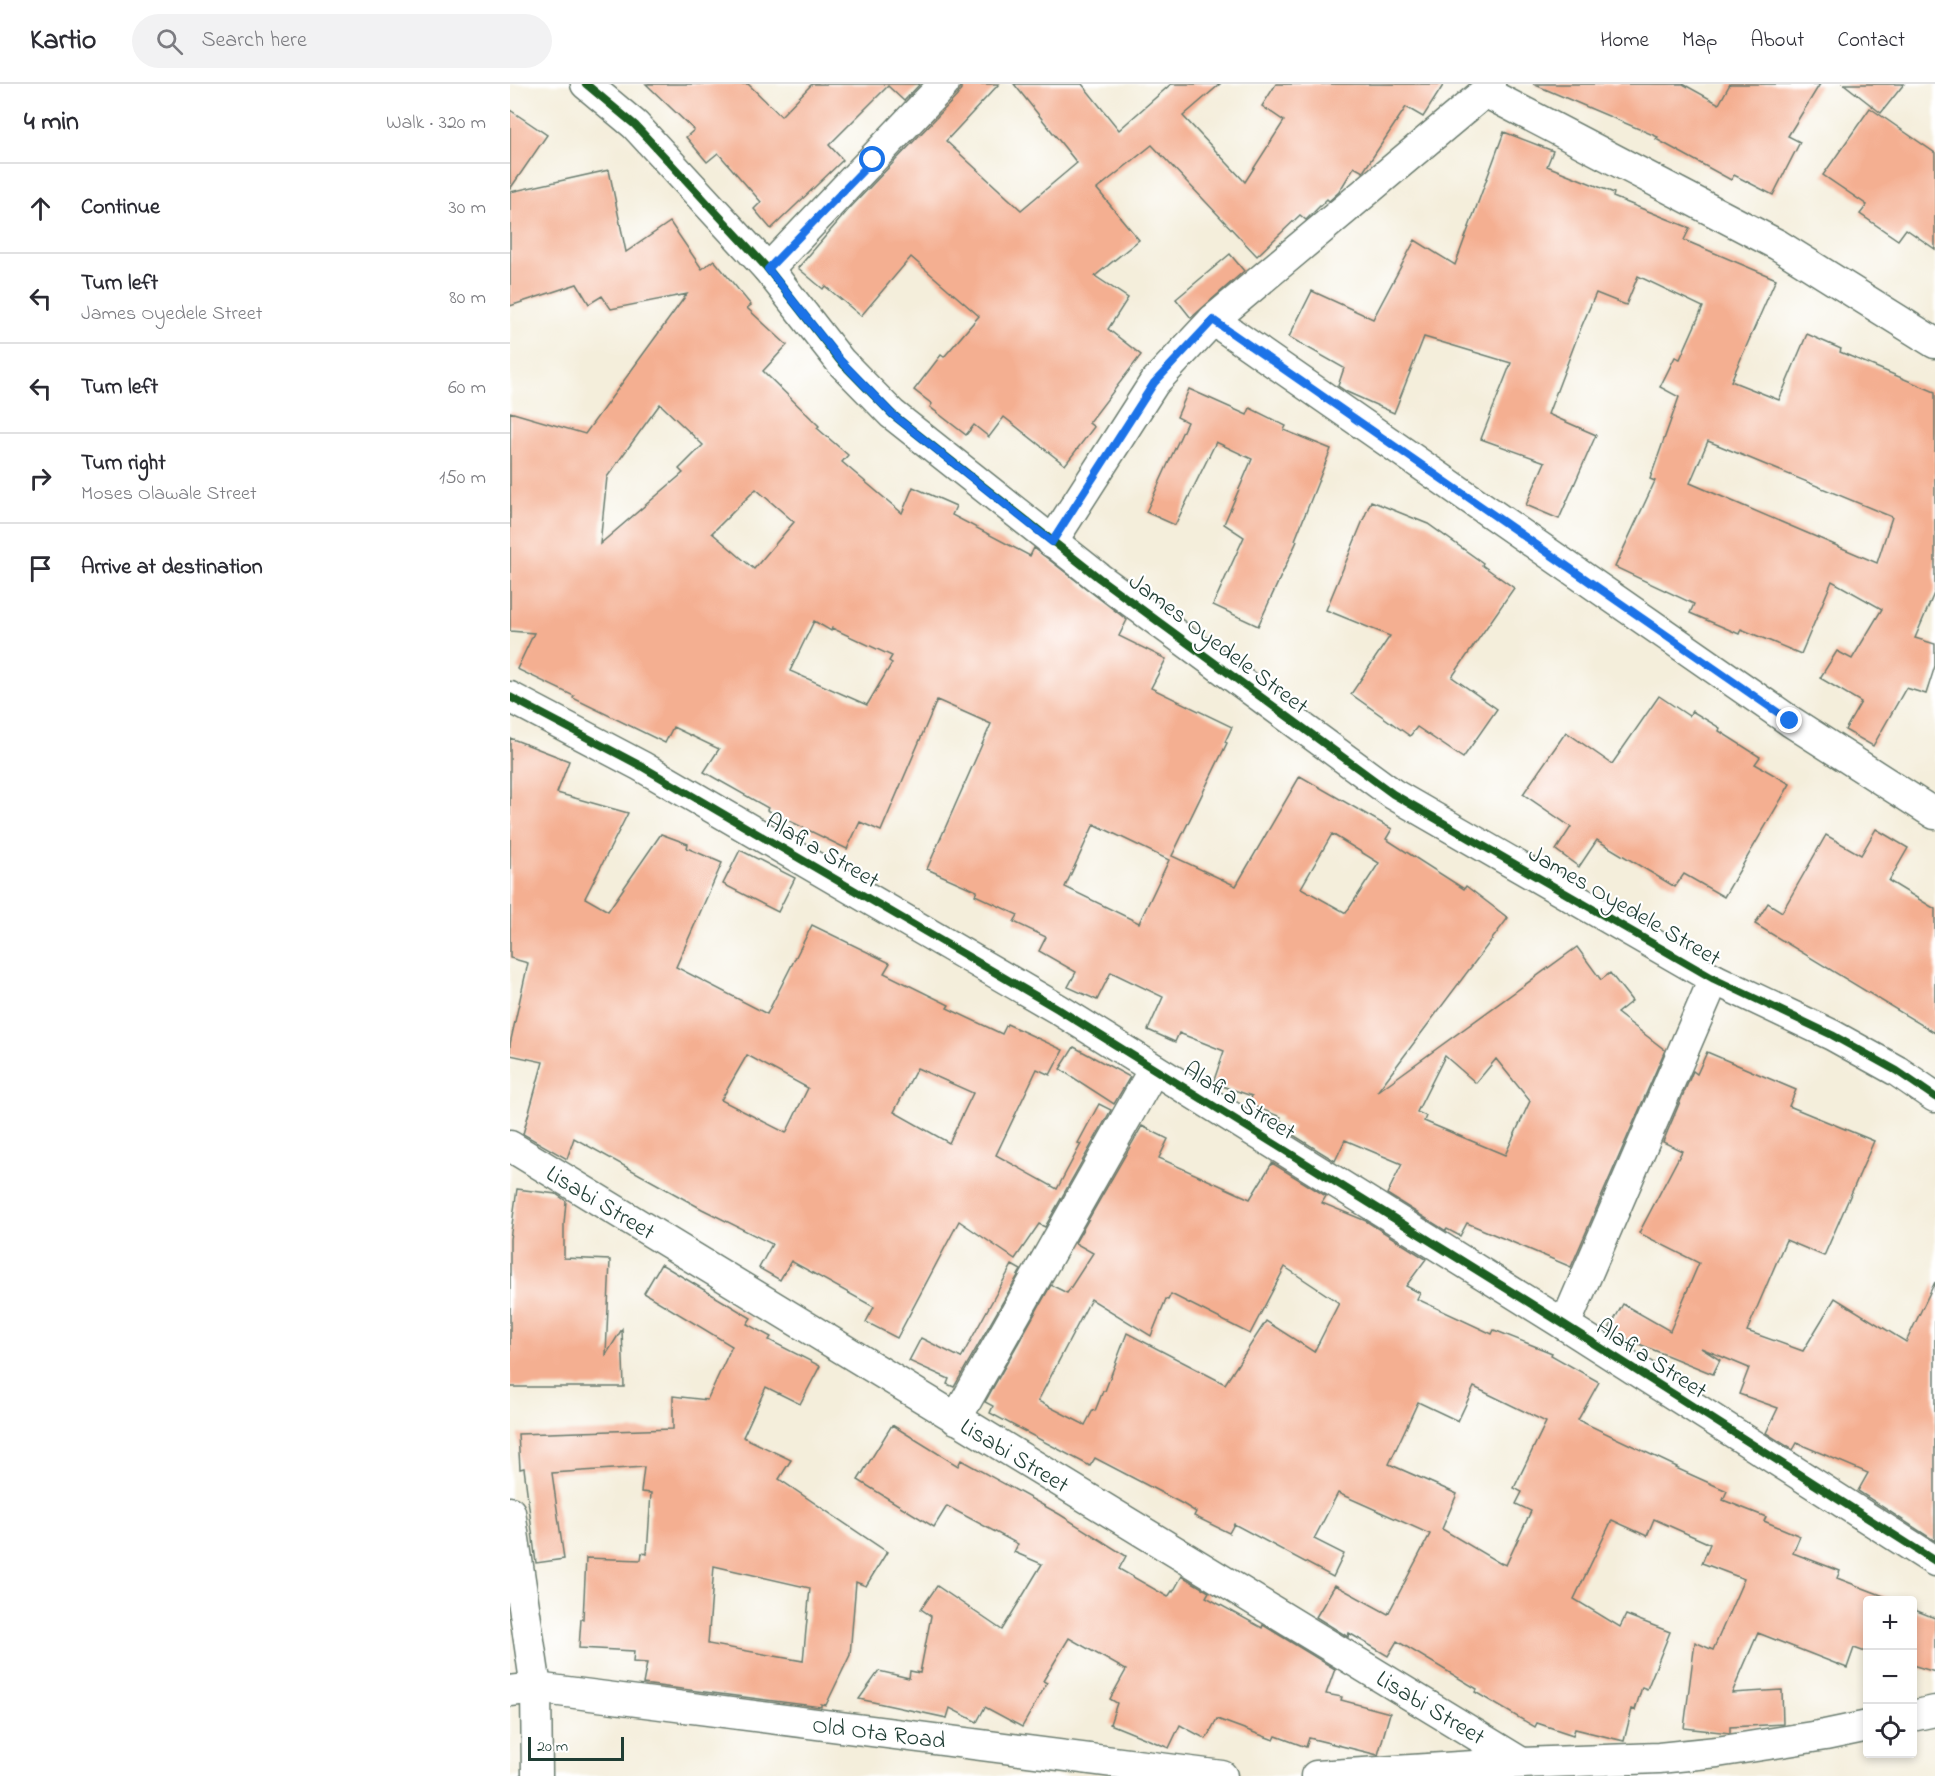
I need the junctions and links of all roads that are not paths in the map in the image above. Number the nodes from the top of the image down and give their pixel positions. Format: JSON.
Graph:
{"nodes":[{"id":1,"x":586,"y":84,"type":"edge"},
{"id":2,"x":945,"y":84,"type":"edge"},
{"id":3,"x":1488,"y":88,"type":"edge"},
{"id":4,"x":768,"y":269,"type":"junction"},
{"id":5,"x":1213,"y":320,"type":"junction"},
{"id":6,"x":1935,"y":343,"type":"edge"},
{"id":7,"x":1052,"y":542,"type":"junction"},
{"id":8,"x":510,"y":697,"type":"edge"},
{"id":9,"x":1935,"y":814,"type":"edge"},
{"id":10,"x":1714,"y":979,"type":"junction"},
{"id":11,"x":1154,"y":1069,"type":"junction"},
{"id":12,"x":1935,"y":1098,"type":"edge"},
{"id":13,"x":510,"y":1146,"type":"edge"},
{"id":14,"x":1565,"y":1325,"type":"junction"},
{"id":15,"x":956,"y":1419,"type":"junction"},
{"id":16,"x":510,"y":1512,"type":"edge"},
{"id":17,"x":1935,"y":1561,"type":"edge"},
{"id":18,"x":523,"y":1689,"type":"edge"},
{"id":19,"x":1935,"y":1711,"type":"edge"},
{"id":20,"x":1917,"y":1715,"type":"edge"},
{"id":21,"x":1863,"y":1727,"type":"edge"},
{"id":22,"x":1522,"y":1763,"type":"junction"},
{"id":23,"x":537,"y":1776,"type":"edge"},
{"id":24,"x":1222,"y":1776,"type":"edge"},
{"id":25,"x":1316,"y":1776,"type":"edge"}],
"edges":[{"from":1,"to":4,"type":"street","name":"James Oyedele Street"},
{"from":2,"to":4,"type":"street"},
{"from":3,"to":5,"type":"street"},
{"from":3,"to":6,"type":"street"},
{"from":4,"to":7,"type":"street","name":"James Oyedele Street"},
{"from":5,"to":7,"type":"street"},
{"from":5,"to":9,"type":"street"},
{"from":7,"to":10,"type":"street","name":"James Oyedele Street"},
{"from":8,"to":11,"type":"street","name":"Alafia Street"},
{"from":10,"to":12,"type":"street","name":"James Oyedele Street"},
{"from":10,"to":14,"type":"street"},
{"from":11,"to":14,"type":"street","name":"Alafia Street"},
{"from":11,"to":15,"type":"street"},
{"from":13,"to":15,"type":"street","name":"Lisabi Street"},
{"from":14,"to":17,"type":"street","name":"Alafia Street"},
{"from":15,"to":22,"type":"street","name":"Lisabi Street"},
{"from":16,"to":18,"type":"street"},
{"from":18,"to":23,"type":"street"},
{"from":18,"to":24,"type":"street","name":"Old Ota Road"},
{"from":19,"to":20,"type":"street"},
{"from":21,"to":22,"type":"street"},
{"from":22,"to":25,"type":"street"}]}
